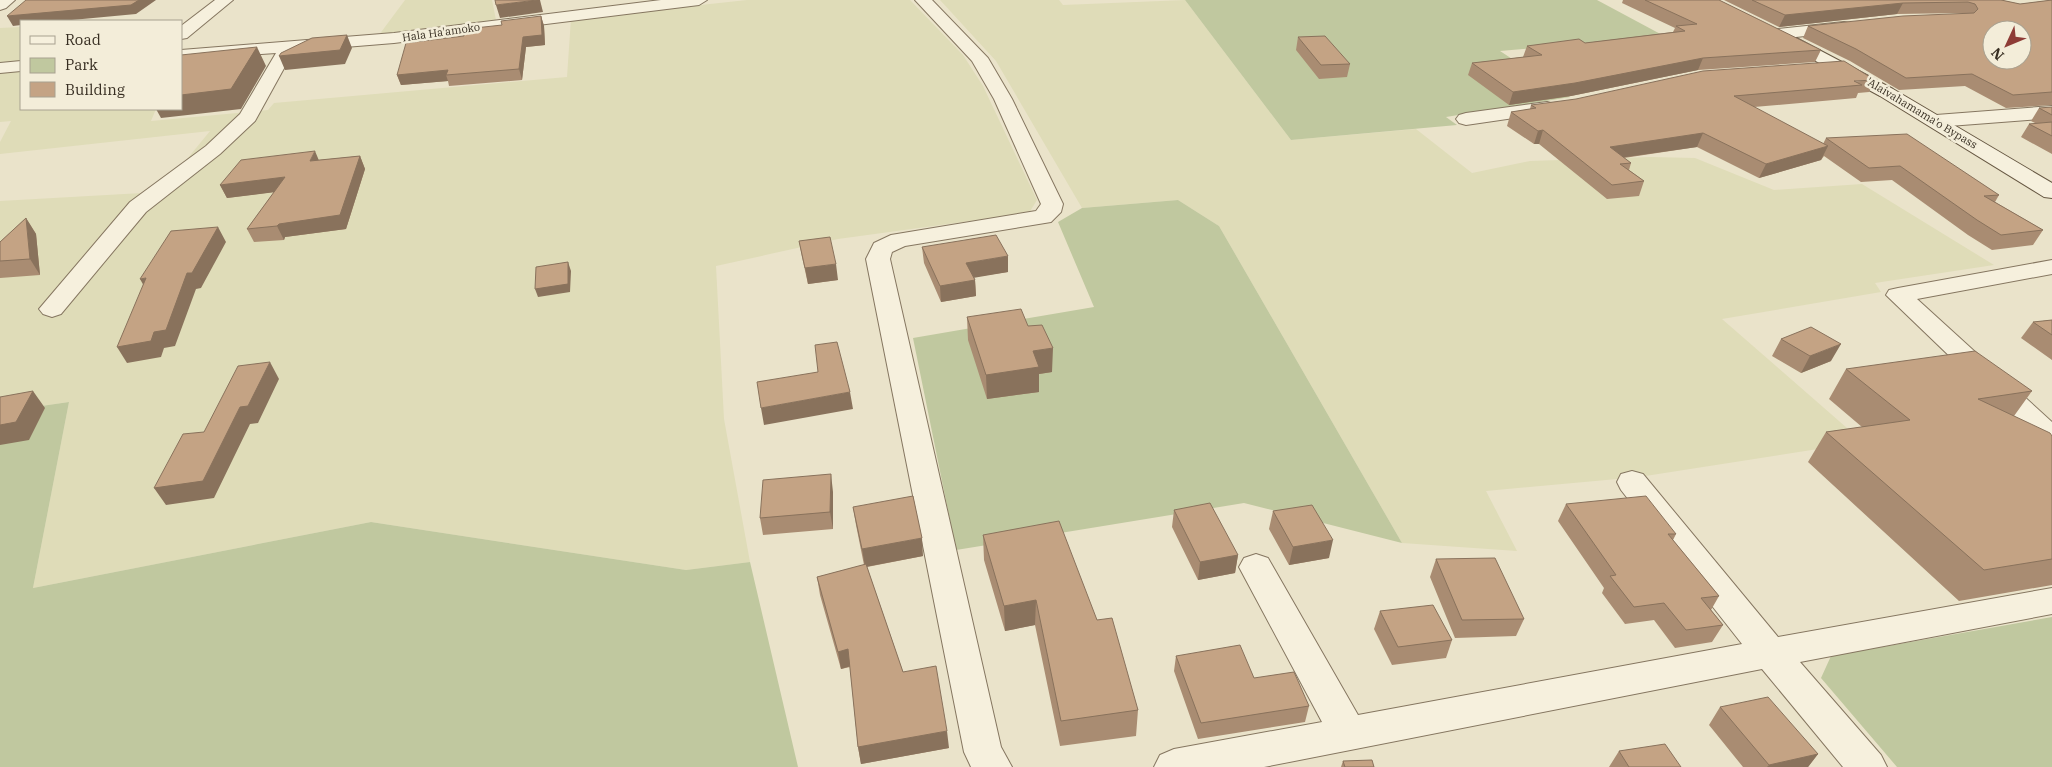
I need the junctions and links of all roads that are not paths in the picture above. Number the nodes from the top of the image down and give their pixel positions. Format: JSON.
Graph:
{"nodes":[{"id":1,"x":7,"y":0,"type":"edge"},
{"id":2,"x":225,"y":0,"type":"edge"},
{"id":3,"x":699,"y":0,"type":"edge"},
{"id":4,"x":923,"y":0,"type":"edge"},
{"id":5,"x":0,"y":5,"type":"edge"},
{"id":6,"x":599,"y":5,"type":"edge"},
{"id":7,"x":1857,"y":25,"type":"edge"},
{"id":8,"x":1761,"y":26,"type":"edge"},
{"id":9,"x":182,"y":33,"type":"edge"},
{"id":10,"x":1778,"y":34,"type":"junction"},
{"id":11,"x":290,"y":47,"type":"junction"},
{"id":12,"x":182,"y":55,"type":"edge"},
{"id":13,"x":20,"y":66,"type":"edge"},
{"id":14,"x":1843,"y":67,"type":"junction"},
{"id":15,"x":0,"y":68,"type":"edge"},
{"id":16,"x":1804,"y":70,"type":"edge"},
{"id":17,"x":1563,"y":106,"type":"edge"},
{"id":18,"x":2052,"y":112,"type":"edge"},
{"id":19,"x":1466,"y":119,"type":"dead end"},
{"id":20,"x":1936,"y":121,"type":"junction"},
{"id":21,"x":2052,"y":192,"type":"edge"},
{"id":22,"x":2052,"y":267,"type":"edge"},
{"id":23,"x":52,"y":308,"type":"dead end"},
{"id":24,"x":2052,"y":438,"type":"edge"},
{"id":25,"x":1632,"y":482,"type":"dead end"},
{"id":26,"x":1256,"y":567,"type":"dead end"},
{"id":27,"x":2052,"y":601,"type":"edge"},
{"id":28,"x":1770,"y":653,"type":"junction"},
{"id":29,"x":1348,"y":734,"type":"junction"},
{"id":30,"x":992,"y":767,"type":"edge"},
{"id":31,"x":1174,"y":767,"type":"edge"},
{"id":32,"x":1866,"y":767,"type":"edge"}],
"edges":[{"from":1,"to":5,"type":"street"},
{"from":2,"to":9,"type":"street"},
{"from":3,"to":6,"type":"street","name":"Hala Ha'amoko"},
{"from":4,"to":30,"type":"street"},
{"from":6,"to":11,"type":"street","name":"Hala Ha'amoko"},
{"from":7,"to":10,"type":"street"},
{"from":8,"to":10,"type":"street","name":"'Alaivahamama'o Bypass"},
{"from":10,"to":14,"type":"street","name":"'Alaivahamama'o Bypass"},
{"from":11,"to":12,"type":"street","name":"Hala Ha'amoko"},
{"from":11,"to":23,"type":"street"},
{"from":13,"to":15,"type":"street"},
{"from":14,"to":16,"type":"street"},
{"from":14,"to":20,"type":"street","name":"'Alaivahamama'o Bypass"},
{"from":17,"to":19,"type":"street"},
{"from":18,"to":20,"type":"street"},
{"from":20,"to":21,"type":"street","name":"'Alaivahamama'o Bypass"},
{"from":22,"to":24,"type":"street"},
{"from":25,"to":28,"type":"street"},
{"from":26,"to":29,"type":"street"},
{"from":27,"to":28,"type":"street"},
{"from":28,"to":29,"type":"street"},
{"from":28,"to":32,"type":"street"},
{"from":29,"to":31,"type":"street"}]}
